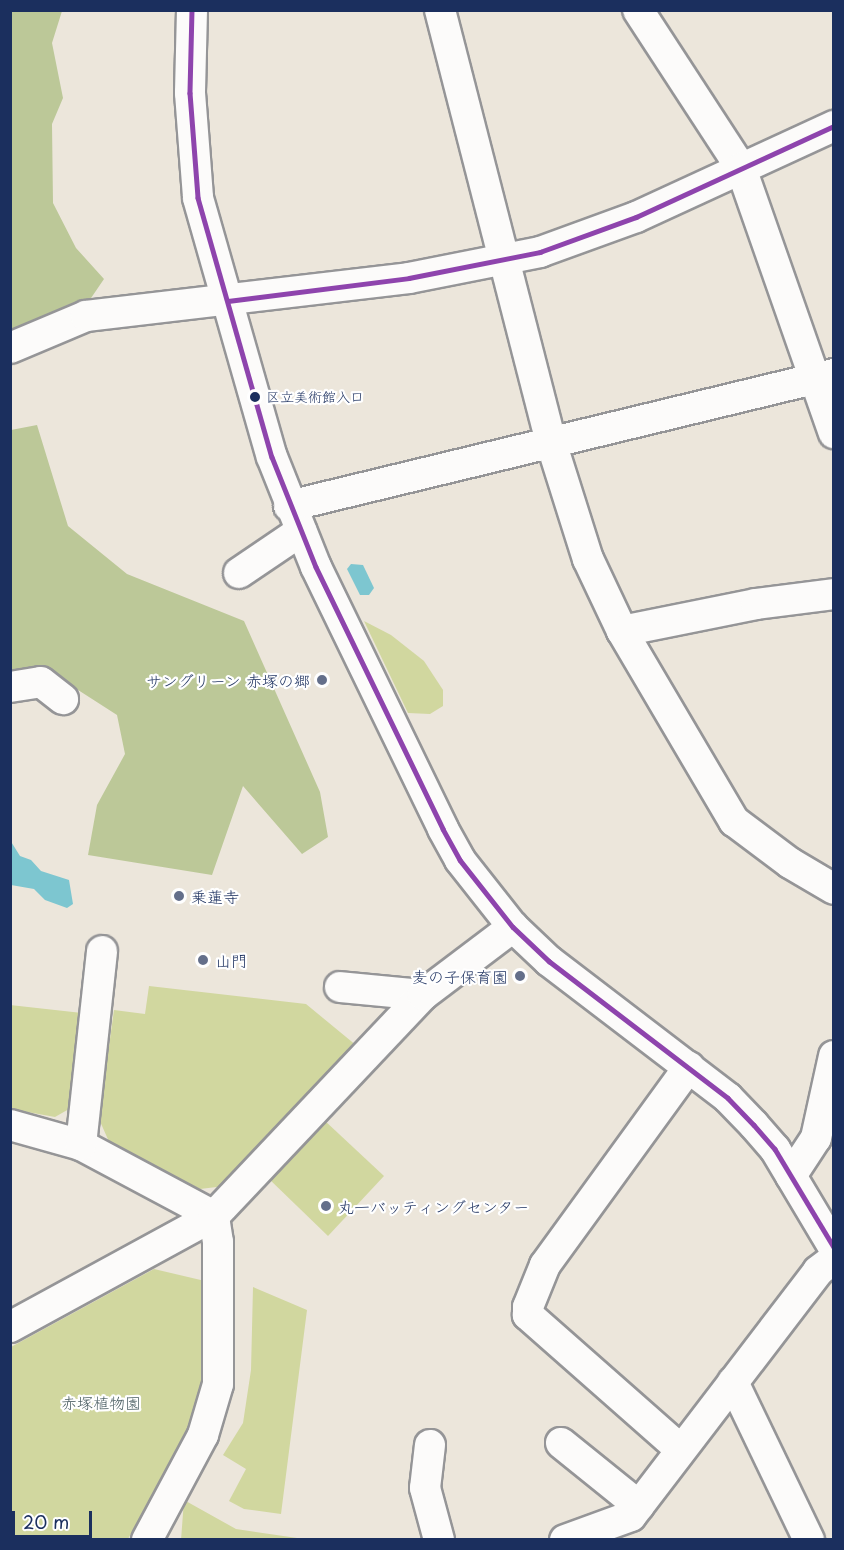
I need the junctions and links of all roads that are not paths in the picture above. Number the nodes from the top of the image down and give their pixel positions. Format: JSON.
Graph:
{"nodes":[{"id":1,"x":192,"y":10,"type":"edge"},
{"id":2,"x":440,"y":10,"type":"edge"},
{"id":3,"x":638,"y":10,"type":"edge"},
{"id":4,"x":834,"y":126,"type":"edge"},
{"id":5,"x":741,"y":168,"type":"junction"},
{"id":6,"x":504,"y":261,"type":"junction"},
{"id":7,"x":228,"y":301,"type":"junction"},
{"id":8,"x":10,"y":348,"type":"edge"},
{"id":9,"x":825,"y":378,"type":"edge"},
{"id":10,"x":834,"y":433,"type":"edge"},
{"id":11,"x":551,"y":442,"type":"junction"},
{"id":12,"x":295,"y":518,"type":"junction"},
{"id":13,"x":239,"y":573,"type":"dead end"},
{"id":14,"x":834,"y":594,"type":"edge"},
{"id":15,"x":622,"y":631,"type":"junction"},
{"id":16,"x":10,"y":687,"type":"edge"},
{"id":17,"x":63,"y":699,"type":"dead end"},
{"id":18,"x":834,"y":889,"type":"edge"},
{"id":19,"x":513,"y":927,"type":"junction"},
{"id":20,"x":102,"y":951,"type":"dead end"},
{"id":21,"x":340,"y":987,"type":"dead end"},
{"id":22,"x":423,"y":995,"type":"junction"},
{"id":23,"x":834,"y":1056,"type":"edge"},
{"id":24,"x":689,"y":1067,"type":"junction"},
{"id":25,"x":10,"y":1125,"type":"edge"},
{"id":26,"x":81,"y":1145,"type":"junction"},
{"id":27,"x":791,"y":1176,"type":"junction"},
{"id":28,"x":214,"y":1216,"type":"junction"},
{"id":29,"x":834,"y":1248,"type":"edge"},
{"id":30,"x":834,"y":1259,"type":"edge"},
{"id":31,"x":10,"y":1327,"type":"edge"},
{"id":32,"x":733,"y":1382,"type":"junction"},
{"id":33,"x":561,"y":1443,"type":"dead end"},
{"id":34,"x":430,"y":1445,"type":"dead end"},
{"id":35,"x":680,"y":1449,"type":"junction"},
{"id":36,"x":635,"y":1521,"type":"edge"},
{"id":37,"x":147,"y":1539,"type":"edge"},
{"id":38,"x":439,"y":1539,"type":"edge"},
{"id":39,"x":565,"y":1539,"type":"edge"},
{"id":40,"x":809,"y":1539,"type":"edge"}],
"edges":[{"from":1,"to":7,"type":"street"},
{"from":2,"to":6,"type":"street"},
{"from":3,"to":5,"type":"street"},
{"from":4,"to":5,"type":"street"},
{"from":5,"to":6,"type":"street"},
{"from":5,"to":9,"type":"street"},
{"from":6,"to":7,"type":"street"},
{"from":6,"to":11,"type":"street"},
{"from":7,"to":8,"type":"street"},
{"from":7,"to":12,"type":"street"},
{"from":9,"to":10,"type":"street"},
{"from":9,"to":11,"type":"street"},
{"from":11,"to":12,"type":"street"},
{"from":11,"to":15,"type":"street"},
{"from":12,"to":13,"type":"street"},
{"from":12,"to":19,"type":"street"},
{"from":14,"to":15,"type":"street"},
{"from":15,"to":18,"type":"street"},
{"from":16,"to":17,"type":"street"},
{"from":19,"to":22,"type":"street"},
{"from":19,"to":24,"type":"street"},
{"from":20,"to":26,"type":"street"},
{"from":21,"to":22,"type":"street"},
{"from":22,"to":28,"type":"street"},
{"from":23,"to":27,"type":"street"},
{"from":24,"to":27,"type":"street"},
{"from":24,"to":35,"type":"street"},
{"from":25,"to":26,"type":"street"},
{"from":26,"to":28,"type":"street"},
{"from":27,"to":29,"type":"street"},
{"from":28,"to":31,"type":"street"},
{"from":28,"to":37,"type":"street"},
{"from":30,"to":32,"type":"street"},
{"from":32,"to":35,"type":"street"},
{"from":32,"to":40,"type":"street"},
{"from":33,"to":36,"type":"street"},
{"from":34,"to":38,"type":"street"},
{"from":35,"to":36,"type":"street"},
{"from":36,"to":39,"type":"street"}]}
